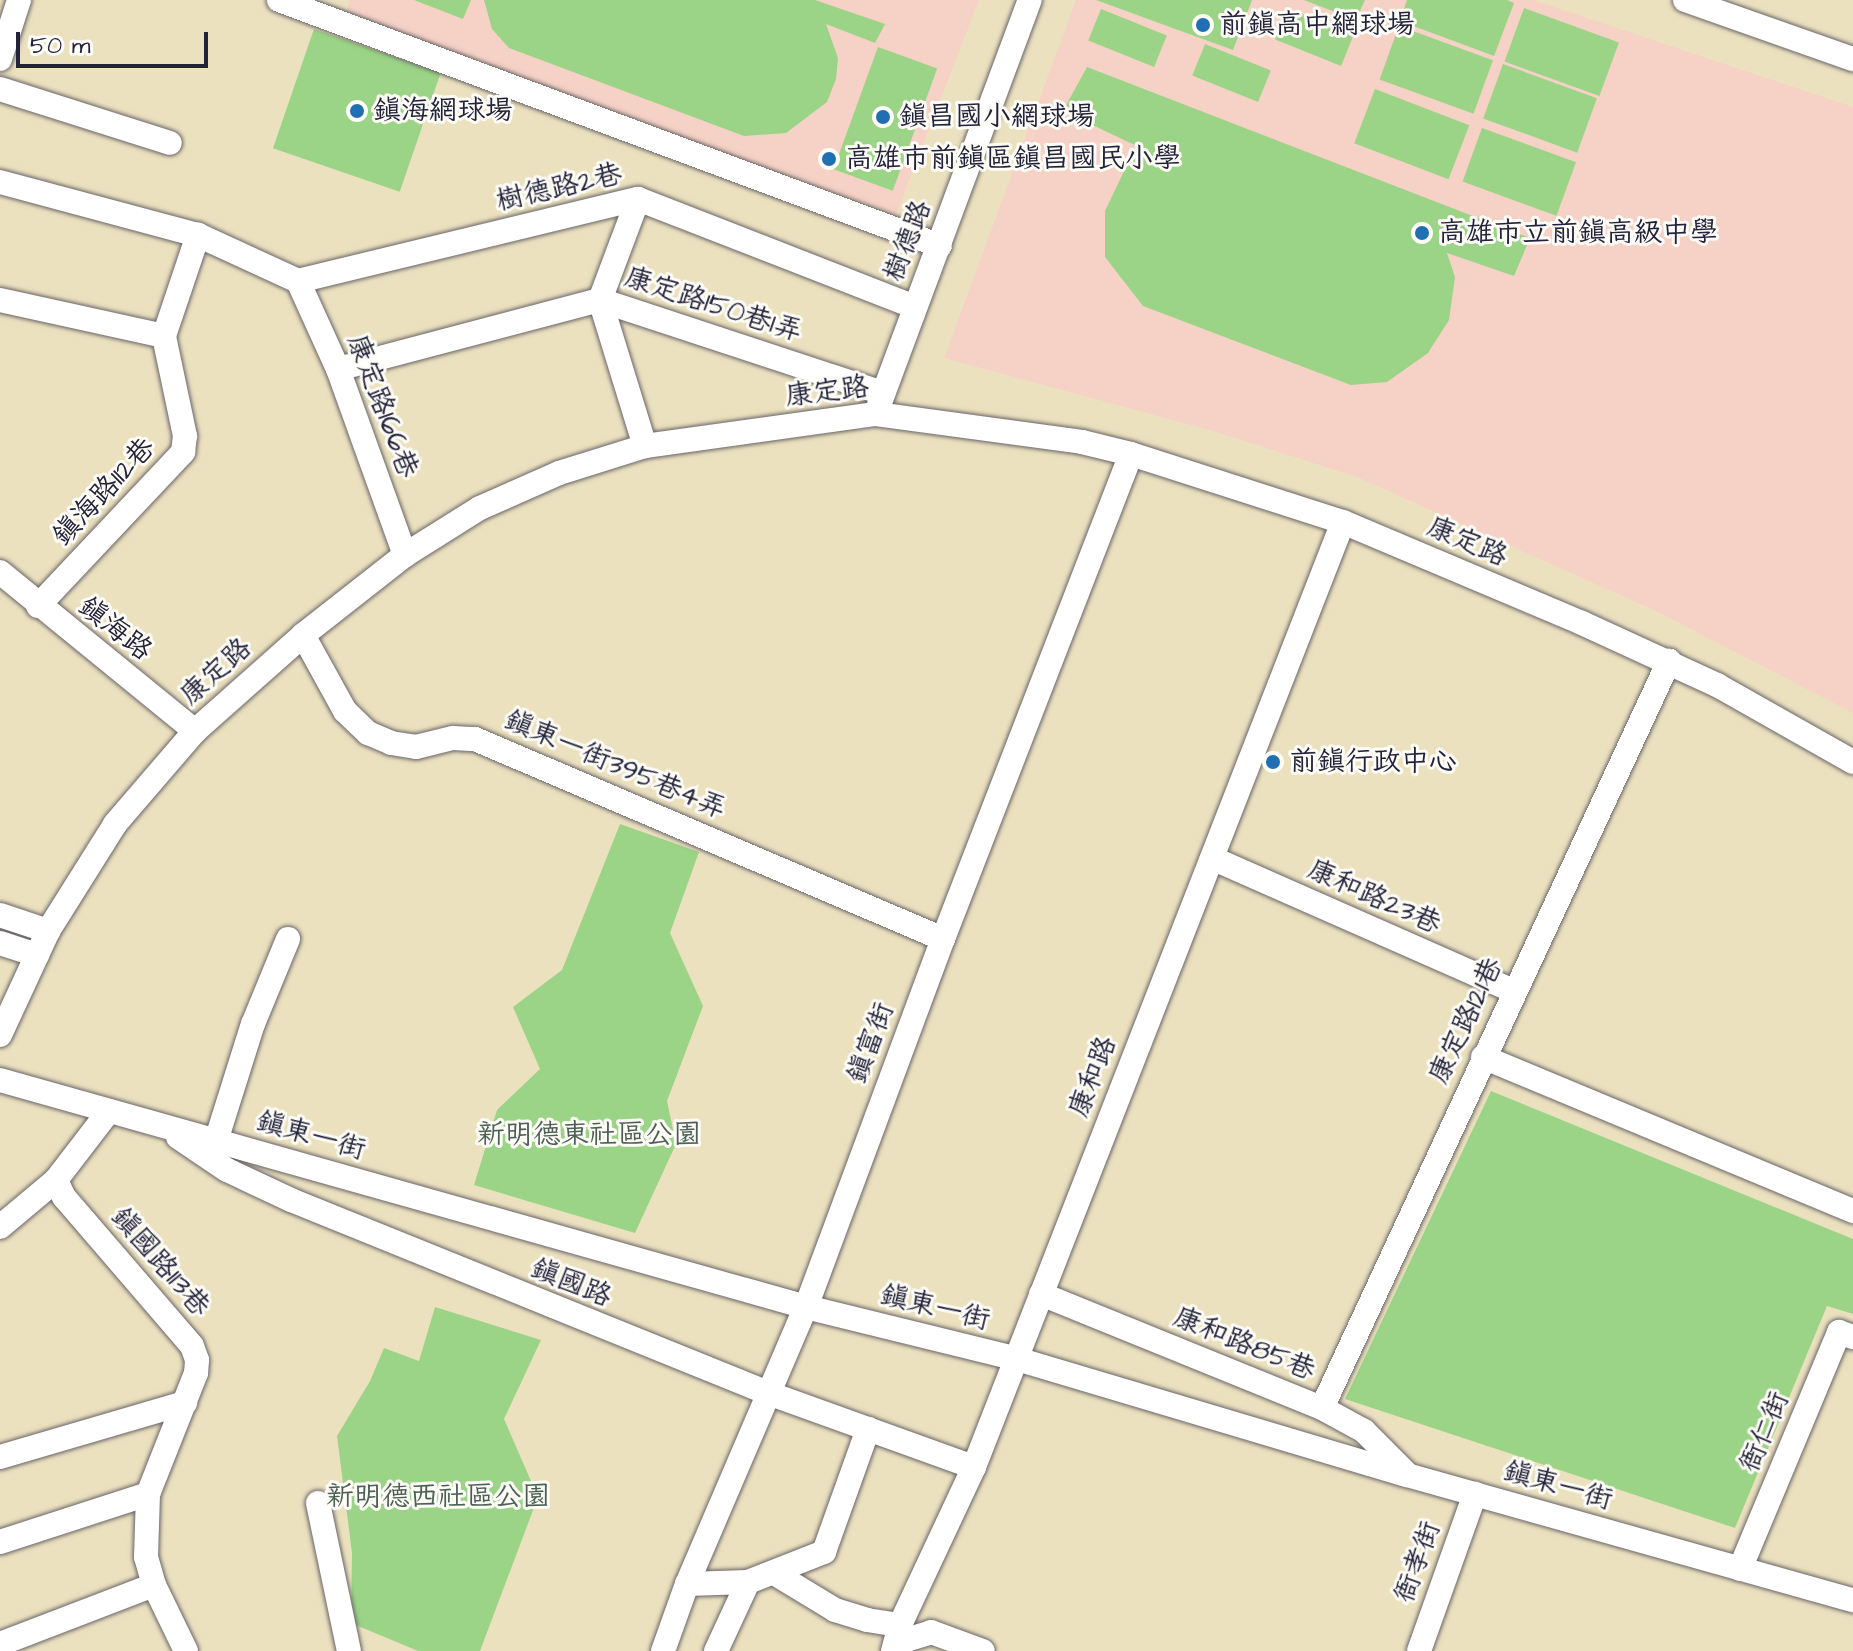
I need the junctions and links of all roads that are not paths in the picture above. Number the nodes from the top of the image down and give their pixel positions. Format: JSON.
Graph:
{"nodes":[{"id":1,"x":19,"y":0,"type":"edge"},
{"id":2,"x":279,"y":0,"type":"edge"},
{"id":3,"x":1030,"y":0,"type":"edge"},
{"id":4,"x":1685,"y":0,"type":"edge"},
{"id":5,"x":1733,"y":8,"type":"edge"},
{"id":6,"x":4,"y":26,"type":"edge"},
{"id":7,"x":0,"y":59,"type":"edge"},
{"id":8,"x":1853,"y":59,"type":"edge"},
{"id":9,"x":0,"y":89,"type":"edge"},
{"id":10,"x":170,"y":143,"type":"dead end"},
{"id":11,"x":0,"y":182,"type":"edge"},
{"id":12,"x":638,"y":199,"type":"junction"},
{"id":13,"x":198,"y":235,"type":"junction"},
{"id":14,"x":940,"y":246,"type":"junction"},
{"id":15,"x":298,"y":281,"type":"junction"},
{"id":16,"x":0,"y":300,"type":"edge"},
{"id":17,"x":600,"y":300,"type":"junction"},
{"id":18,"x":915,"y":307,"type":"junction"},
{"id":19,"x":164,"y":336,"type":"junction"},
{"id":20,"x":338,"y":369,"type":"junction"},
{"id":21,"x":880,"y":404,"type":"junction"},
{"id":22,"x":645,"y":446,"type":"junction"},
{"id":23,"x":1131,"y":454,"type":"junction"},
{"id":24,"x":1343,"y":522,"type":"junction"},
{"id":25,"x":405,"y":555,"type":"junction"},
{"id":26,"x":0,"y":572,"type":"edge"},
{"id":27,"x":38,"y":606,"type":"junction"},
{"id":28,"x":303,"y":635,"type":"junction"},
{"id":29,"x":1669,"y":661,"type":"junction"},
{"id":30,"x":195,"y":731,"type":"junction"},
{"id":31,"x":1853,"y":762,"type":"edge"},
{"id":32,"x":1212,"y":858,"type":"junction"},
{"id":33,"x":0,"y":915,"type":"edge"},
{"id":34,"x":48,"y":931,"type":"junction"},
{"id":35,"x":288,"y":939,"type":"dead end"},
{"id":36,"x":943,"y":939,"type":"junction"},
{"id":37,"x":0,"y":943,"type":"edge"},
{"id":38,"x":37,"y":955,"type":"junction"},
{"id":39,"x":1513,"y":991,"type":"junction"},
{"id":40,"x":0,"y":1035,"type":"edge"},
{"id":41,"x":1483,"y":1057,"type":"junction"},
{"id":42,"x":0,"y":1080,"type":"edge"},
{"id":43,"x":109,"y":1111,"type":"junction"},
{"id":44,"x":160,"y":1125,"type":"junction"},
{"id":45,"x":216,"y":1141,"type":"junction"},
{"id":46,"x":56,"y":1180,"type":"junction"},
{"id":47,"x":1853,"y":1211,"type":"edge"},
{"id":48,"x":0,"y":1227,"type":"edge"},
{"id":49,"x":1041,"y":1294,"type":"junction"},
{"id":50,"x":806,"y":1307,"type":"junction"},
{"id":51,"x":1853,"y":1337,"type":"edge"},
{"id":52,"x":1017,"y":1359,"type":"junction"},
{"id":53,"x":768,"y":1393,"type":"junction"},
{"id":54,"x":185,"y":1403,"type":"junction"},
{"id":55,"x":1322,"y":1408,"type":"junction"},
{"id":56,"x":868,"y":1429,"type":"junction"},
{"id":57,"x":0,"y":1457,"type":"edge"},
{"id":58,"x":974,"y":1467,"type":"junction"},
{"id":59,"x":1407,"y":1475,"type":"junction"},
{"id":60,"x":148,"y":1494,"type":"junction"},
{"id":61,"x":1475,"y":1494,"type":"junction"},
{"id":62,"x":318,"y":1503,"type":"dead end"},
{"id":63,"x":0,"y":1542,"type":"edge"},
{"id":64,"x":1740,"y":1569,"type":"junction"},
{"id":65,"x":774,"y":1573,"type":"junction"},
{"id":66,"x":748,"y":1582,"type":"junction"},
{"id":67,"x":687,"y":1584,"type":"junction"},
{"id":68,"x":154,"y":1585,"type":"junction"},
{"id":69,"x":1853,"y":1600,"type":"edge"},
{"id":70,"x":898,"y":1642,"type":"edge"},
{"id":71,"x":0,"y":1644,"type":"edge"},
{"id":72,"x":186,"y":1651,"type":"edge"},
{"id":73,"x":349,"y":1651,"type":"edge"},
{"id":74,"x":663,"y":1651,"type":"edge"},
{"id":75,"x":716,"y":1651,"type":"edge"},
{"id":76,"x":983,"y":1651,"type":"edge"},
{"id":77,"x":1419,"y":1651,"type":"edge"}],
"edges":[{"from":1,"to":6,"type":"street"},
{"from":2,"to":14,"type":"street"},
{"from":3,"to":14,"type":"street","name":"樹德路"},
{"from":4,"to":5,"type":"street"},
{"from":5,"to":8,"type":"street"},
{"from":6,"to":7,"type":"street"},
{"from":9,"to":10,"type":"street"},
{"from":11,"to":13,"type":"street"},
{"from":12,"to":15,"type":"street","name":"樹德路2巷"},
{"from":12,"to":17,"type":"street"},
{"from":12,"to":18,"type":"street","name":"樹德路2巷"},
{"from":13,"to":15,"type":"street"},
{"from":13,"to":19,"type":"street"},
{"from":14,"to":18,"type":"street","name":"樹德路"},
{"from":15,"to":20,"type":"street","name":"康定路166巷"},
{"from":16,"to":19,"type":"street"},
{"from":17,"to":20,"type":"street","name":"康定路150巷1弄"},
{"from":17,"to":21,"type":"street","name":"康定路150巷1弄"},
{"from":17,"to":22,"type":"street"},
{"from":18,"to":21,"type":"street","name":"樹德路"},
{"from":19,"to":27,"type":"street","name":"鎮海路112巷"},
{"from":20,"to":25,"type":"street","name":"康定路166巷"},
{"from":21,"to":22,"type":"street","name":"康定路"},
{"from":21,"to":23,"type":"street","name":"康定路"},
{"from":22,"to":25,"type":"street","name":"康定路"},
{"from":23,"to":24,"type":"street","name":"康定路"},
{"from":23,"to":36,"type":"street","name":"鎮富街"},
{"from":24,"to":29,"type":"street","name":"康定路"},
{"from":24,"to":32,"type":"street","name":"康和路"},
{"from":25,"to":28,"type":"street","name":"康定路"},
{"from":26,"to":27,"type":"street","name":"鎮海路"},
{"from":27,"to":30,"type":"street","name":"鎮海路"},
{"from":28,"to":30,"type":"street","name":"康定路"},
{"from":28,"to":36,"type":"street","name":"鎮東一街395巷4弄"},
{"from":29,"to":31,"type":"street","name":"康定路"},
{"from":29,"to":39,"type":"street","name":"康定路121巷"},
{"from":30,"to":34,"type":"street","name":"康定路"},
{"from":32,"to":39,"type":"street","name":"康和路23巷"},
{"from":32,"to":49,"type":"street","name":"康和路"},
{"from":33,"to":34,"type":"street"},
{"from":34,"to":38,"type":"street","name":"康定路"},
{"from":35,"to":45,"type":"street"},
{"from":36,"to":50,"type":"street","name":"鎮富街"},
{"from":37,"to":38,"type":"street"},
{"from":38,"to":40,"type":"street","name":"康定路"},
{"from":39,"to":41,"type":"street","name":"康定路121巷"},
{"from":41,"to":47,"type":"street"},
{"from":41,"to":55,"type":"street","name":"康定路121巷"},
{"from":42,"to":43,"type":"street","name":"鎮東一街"},
{"from":43,"to":44,"type":"street","name":"鎮東一街"},
{"from":43,"to":46,"type":"street"},
{"from":44,"to":45,"type":"street","name":"鎮東一街"},
{"from":44,"to":53,"type":"street","name":"鎮國路"},
{"from":45,"to":50,"type":"street","name":"鎮東一街"},
{"from":46,"to":48,"type":"street"},
{"from":46,"to":54,"type":"street","name":"鎮國路113巷"},
{"from":49,"to":52,"type":"street","name":"康和路"},
{"from":49,"to":55,"type":"street","name":"康和路85巷"},
{"from":50,"to":52,"type":"street","name":"鎮東一街"},
{"from":50,"to":53,"type":"street","name":"鎮富街"},
{"from":51,"to":64,"type":"street","name":"衙仁街"},
{"from":52,"to":58,"type":"street","name":"康和路"},
{"from":52,"to":59,"type":"street","name":"鎮東一街"},
{"from":53,"to":56,"type":"street","name":"鎮國路"},
{"from":53,"to":67,"type":"street","name":"鎮富街"},
{"from":54,"to":57,"type":"street"},
{"from":54,"to":60,"type":"street","name":"鎮國路113巷"},
{"from":55,"to":59,"type":"street","name":"康和路85巷"},
{"from":56,"to":58,"type":"street","name":"鎮國路"},
{"from":56,"to":65,"type":"street"},
{"from":58,"to":70,"type":"street","name":"康和路"},
{"from":59,"to":61,"type":"street","name":"鎮東一街"},
{"from":60,"to":63,"type":"street"},
{"from":60,"to":68,"type":"street","name":"鎮國路113巷"},
{"from":61,"to":64,"type":"street","name":"鎮東一街"},
{"from":61,"to":77,"type":"street","name":"衙孝街"},
{"from":62,"to":73,"type":"street"},
{"from":64,"to":69,"type":"street","name":"鎮東一街"},
{"from":65,"to":66,"type":"street"},
{"from":65,"to":70,"type":"street"},
{"from":66,"to":67,"type":"street"},
{"from":66,"to":75,"type":"street"},
{"from":67,"to":74,"type":"street","name":"鎮富街"},
{"from":68,"to":71,"type":"street"},
{"from":68,"to":72,"type":"street","name":"鎮國路113巷"},
{"from":70,"to":76,"type":"street"}]}
